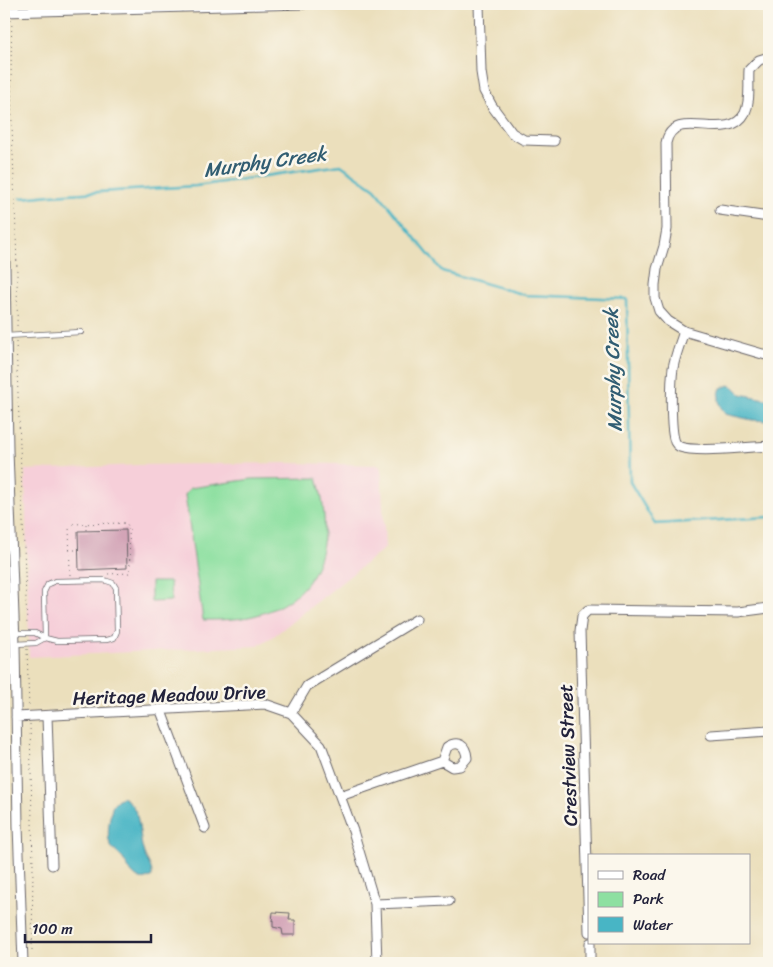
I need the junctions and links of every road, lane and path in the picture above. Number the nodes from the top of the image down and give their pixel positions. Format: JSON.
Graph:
{"nodes":[{"id":1,"x":304,"y":4,"type":"edge"},
{"id":2,"x":479,"y":4,"type":"edge"},
{"id":3,"x":206,"y":5,"type":"edge"},
{"id":4,"x":8,"y":12,"type":"edge"},
{"id":5,"x":769,"y":57,"type":"edge"},
{"id":6,"x":554,"y":141,"type":"dead end"},
{"id":7,"x":4,"y":204,"type":"edge"},
{"id":8,"x":720,"y":210,"type":"dead end"},
{"id":9,"x":769,"y":217,"type":"edge"},
{"id":10,"x":684,"y":331,"type":"junction"},
{"id":11,"x":81,"y":332,"type":"dead end"},
{"id":12,"x":17,"y":335,"type":"junction"},
{"id":13,"x":6,"y":336,"type":"junction"},
{"id":14,"x":769,"y":356,"type":"edge"},
{"id":15,"x":6,"y":434,"type":"edge"},
{"id":16,"x":769,"y":446,"type":"edge"},
{"id":17,"x":86,"y":523,"type":"junction"},
{"id":18,"x":86,"y":530,"type":"dead end"},
{"id":19,"x":69,"y":550,"type":"junction"},
{"id":20,"x":78,"y":550,"type":"dead end"},
{"id":21,"x":104,"y":574,"type":"dead end"},
{"id":22,"x":70,"y":581,"type":"junction"},
{"id":23,"x":769,"y":608,"type":"edge"},
{"id":24,"x":417,"y":620,"type":"dead end"},
{"id":25,"x":15,"y":633,"type":"junction"},
{"id":26,"x":27,"y":633,"type":"junction"},
{"id":27,"x":45,"y":638,"type":"junction"},
{"id":28,"x":27,"y":643,"type":"junction"},
{"id":29,"x":15,"y":644,"type":"junction"},
{"id":30,"x":161,"y":711,"type":"junction"},
{"id":31,"x":291,"y":713,"type":"junction"},
{"id":32,"x":47,"y":716,"type":"junction"},
{"id":33,"x":16,"y":717,"type":"junction"},
{"id":34,"x":30,"y":717,"type":"junction"},
{"id":35,"x":769,"y":731,"type":"edge"},
{"id":36,"x":711,"y":735,"type":"dead end"},
{"id":37,"x":442,"y":761,"type":"dead end"},
{"id":38,"x":340,"y":796,"type":"junction"},
{"id":39,"x":205,"y":828,"type":"dead end"},
{"id":40,"x":52,"y":865,"type":"dead end"},
{"id":41,"x":588,"y":899,"type":"edge"},
{"id":42,"x":449,"y":901,"type":"dead end"},
{"id":43,"x":375,"y":904,"type":"junction"},
{"id":44,"x":590,"y":944,"type":"edge"},
{"id":45,"x":32,"y":954,"type":"dead end"},
{"id":46,"x":23,"y":963,"type":"edge"},
{"id":47,"x":377,"y":963,"type":"edge"},
{"id":48,"x":590,"y":963,"type":"edge"}],
"edges":[{"from":1,"to":3,"type":"street"},
{"from":2,"to":6,"type":"street"},
{"from":3,"to":4,"type":"street"},
{"from":4,"to":12,"type":"path"},
{"from":5,"to":10,"type":"street"},
{"from":7,"to":13,"type":"street"},
{"from":8,"to":9,"type":"street"},
{"from":10,"to":14,"type":"street"},
{"from":10,"to":16,"type":"street"},
{"from":11,"to":12,"type":"lane"},
{"from":12,"to":13,"type":"lane"},
{"from":12,"to":26,"type":"path"},
{"from":13,"to":15,"type":"street"},
{"from":15,"to":25,"type":"street"},
{"from":17,"to":18,"type":"path"},
{"from":17,"to":19,"type":"path"},
{"from":17,"to":21,"type":"path"},
{"from":19,"to":20,"type":"path"},
{"from":19,"to":22,"type":"path"},
{"from":22,"to":27,"type":"lane"},
{"from":22,"to":27,"type":"lane"},
{"from":23,"to":41,"type":"street","name":"Crestview Street"},
{"from":24,"to":31,"type":"street"},
{"from":25,"to":26,"type":"lane"},
{"from":25,"to":29,"type":"street"},
{"from":26,"to":27,"type":"lane"},
{"from":27,"to":28,"type":"lane"},
{"from":28,"to":29,"type":"lane"},
{"from":28,"to":34,"type":"path"},
{"from":29,"to":33,"type":"street"},
{"from":30,"to":31,"type":"street","name":"Heritage Meadow Drive"},
{"from":30,"to":32,"type":"street","name":"Heritage Meadow Drive"},
{"from":30,"to":39,"type":"street"},
{"from":31,"to":38,"type":"street","name":"Heritage Meadow Drive"},
{"from":32,"to":34,"type":"street","name":"Heritage Meadow Drive"},
{"from":32,"to":40,"type":"street"},
{"from":33,"to":34,"type":"street","name":"Heritage Meadow Drive"},
{"from":33,"to":46,"type":"street"},
{"from":34,"to":45,"type":"path"},
{"from":35,"to":36,"type":"street"},
{"from":37,"to":38,"type":"street"},
{"from":38,"to":43,"type":"street","name":"Heritage Meadow Drive"},
{"from":42,"to":43,"type":"street"},
{"from":43,"to":47,"type":"street","name":"Heritage Meadow Drive"},
{"from":44,"to":48,"type":"street"}]}
